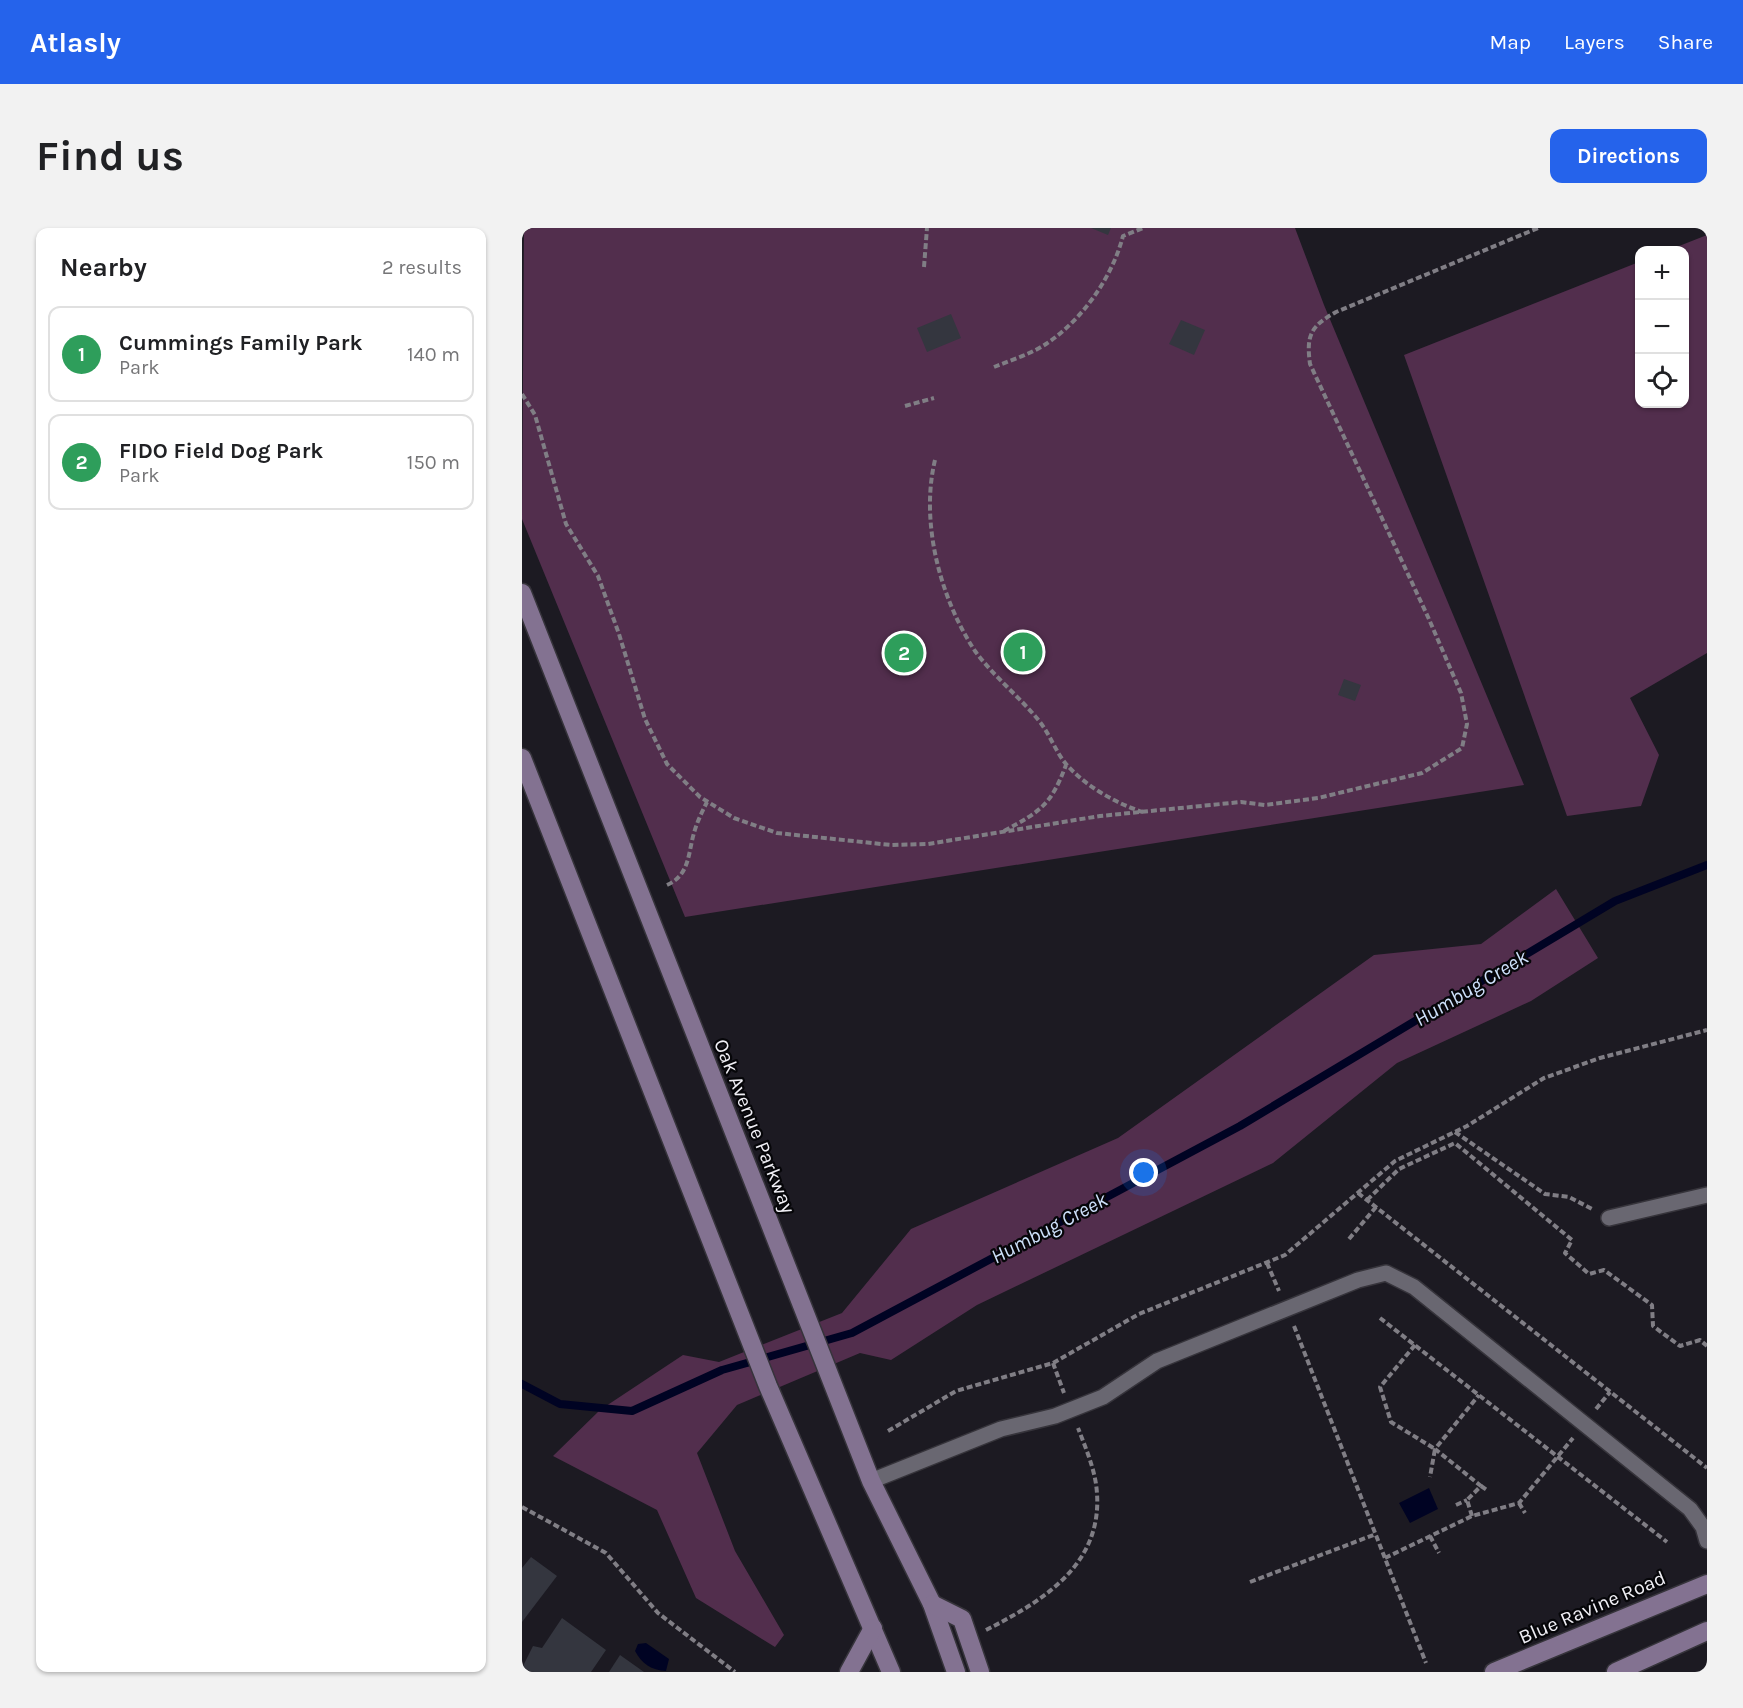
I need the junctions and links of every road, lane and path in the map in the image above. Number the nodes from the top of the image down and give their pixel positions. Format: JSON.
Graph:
{"nodes":[{"id":1,"x":927,"y":228,"type":"edge"},
{"id":2,"x":1143,"y":228,"type":"edge"},
{"id":3,"x":1538,"y":228,"type":"edge"},
{"id":4,"x":924,"y":267,"type":"dead end"},
{"id":5,"x":994,"y":367,"type":"dead end"},
{"id":6,"x":522,"y":394,"type":"edge"},
{"id":7,"x":934,"y":398,"type":"dead end"},
{"id":8,"x":905,"y":406,"type":"dead end"},
{"id":9,"x":935,"y":459,"type":"dead end"},
{"id":10,"x":522,"y":593,"type":"edge"},
{"id":11,"x":522,"y":758,"type":"edge"},
{"id":12,"x":1066,"y":765,"type":"junction"},
{"id":13,"x":707,"y":802,"type":"junction"},
{"id":14,"x":1147,"y":813,"type":"junction"},
{"id":15,"x":1001,"y":832,"type":"junction"},
{"id":16,"x":667,"y":885,"type":"dead end"},
{"id":17,"x":1707,"y":1030,"type":"edge"},
{"id":18,"x":1455,"y":1132,"type":"junction"},
{"id":19,"x":1358,"y":1193,"type":"junction"},
{"id":20,"x":1707,"y":1195,"type":"edge"},
{"id":21,"x":1368,"y":1200,"type":"junction"},
{"id":22,"x":1376,"y":1206,"type":"junction"},
{"id":23,"x":1609,"y":1218,"type":"joint"},
{"id":24,"x":1349,"y":1239,"type":"dead end"},
{"id":25,"x":1267,"y":1263,"type":"junction"},
{"id":26,"x":1287,"y":1309,"type":"junction"},
{"id":27,"x":1380,"y":1318,"type":"dead end"},
{"id":28,"x":1415,"y":1345,"type":"junction"},
{"id":29,"x":1707,"y":1346,"type":"edge"},
{"id":30,"x":1053,"y":1363,"type":"junction"},
{"id":31,"x":1064,"y":1393,"type":"dead end"},
{"id":32,"x":1479,"y":1395,"type":"junction"},
{"id":33,"x":1078,"y":1427,"type":"dead end"},
{"id":34,"x":888,"y":1431,"type":"dead end"},
{"id":35,"x":1435,"y":1449,"type":"junction"},
{"id":36,"x":1558,"y":1457,"type":"junction"},
{"id":37,"x":1707,"y":1468,"type":"edge"},
{"id":38,"x":1430,"y":1477,"type":"dead end"},
{"id":39,"x":871,"y":1481,"type":"junction"},
{"id":40,"x":1481,"y":1486,"type":"junction"},
{"id":41,"x":1487,"y":1490,"type":"dead end"},
{"id":42,"x":1467,"y":1500,"type":"junction"},
{"id":43,"x":1519,"y":1503,"type":"junction"},
{"id":44,"x":1456,"y":1505,"type":"dead end"},
{"id":45,"x":522,"y":1507,"type":"edge"},
{"id":46,"x":1525,"y":1513,"type":"dead end"},
{"id":47,"x":1472,"y":1516,"type":"junction"},
{"id":48,"x":1376,"y":1534,"type":"junction"},
{"id":49,"x":1430,"y":1536,"type":"junction"},
{"id":50,"x":1707,"y":1541,"type":"edge"},
{"id":51,"x":1668,"y":1542,"type":"dead end"},
{"id":52,"x":1439,"y":1553,"type":"dead end"},
{"id":53,"x":1385,"y":1558,"type":"junction"},
{"id":54,"x":1250,"y":1582,"type":"dead end"},
{"id":55,"x":1707,"y":1584,"type":"edge"},
{"id":56,"x":932,"y":1604,"type":"junction"},
{"id":57,"x":873,"y":1628,"type":"junction"},
{"id":58,"x":1707,"y":1631,"type":"edge"},
{"id":59,"x":980,"y":1633,"type":"dead end"},
{"id":60,"x":1426,"y":1663,"type":"dead end"},
{"id":61,"x":735,"y":1672,"type":"edge"},
{"id":62,"x":849,"y":1672,"type":"edge"},
{"id":63,"x":891,"y":1672,"type":"edge"},
{"id":64,"x":956,"y":1672,"type":"edge"},
{"id":65,"x":980,"y":1672,"type":"edge"},
{"id":66,"x":1494,"y":1672,"type":"edge"},
{"id":67,"x":1616,"y":1672,"type":"edge"}],
"edges":[{"from":1,"to":4,"type":"path"},
{"from":2,"to":5,"type":"path"},
{"from":3,"to":14,"type":"path"},
{"from":6,"to":13,"type":"path"},
{"from":7,"to":8,"type":"path"},
{"from":9,"to":12,"type":"path"},
{"from":10,"to":39,"type":"main road","name":"Oak Avenue Parkway"},
{"from":11,"to":57,"type":"main road"},
{"from":12,"to":14,"type":"path"},
{"from":12,"to":15,"type":"path"},
{"from":13,"to":15,"type":"path"},
{"from":13,"to":16,"type":"path"},
{"from":14,"to":15,"type":"path"},
{"from":17,"to":18,"type":"path"},
{"from":18,"to":19,"type":"path"},
{"from":18,"to":23,"type":"path"},
{"from":19,"to":21,"type":"path"},
{"from":19,"to":25,"type":"path"},
{"from":20,"to":23,"type":"lane"},
{"from":21,"to":22,"type":"path"},
{"from":21,"to":29,"type":"path"},
{"from":22,"to":24,"type":"path"},
{"from":22,"to":37,"type":"path"},
{"from":25,"to":26,"type":"path"},
{"from":25,"to":30,"type":"path"},
{"from":26,"to":39,"type":"lane"},
{"from":26,"to":48,"type":"path"},
{"from":26,"to":50,"type":"lane"},
{"from":27,"to":28,"type":"path"},
{"from":28,"to":32,"type":"path"},
{"from":28,"to":35,"type":"path"},
{"from":30,"to":31,"type":"path"},
{"from":30,"to":34,"type":"path"},
{"from":32,"to":35,"type":"path"},
{"from":32,"to":36,"type":"path"},
{"from":33,"to":59,"type":"path"},
{"from":35,"to":38,"type":"path"},
{"from":35,"to":40,"type":"path"},
{"from":36,"to":43,"type":"path"},
{"from":36,"to":51,"type":"path"},
{"from":39,"to":56,"type":"main road","name":"Oak Avenue Parkway"},
{"from":40,"to":41,"type":"path"},
{"from":40,"to":42,"type":"path"},
{"from":42,"to":44,"type":"path"},
{"from":42,"to":47,"type":"path"},
{"from":43,"to":46,"type":"path"},
{"from":43,"to":47,"type":"path"},
{"from":45,"to":61,"type":"path"},
{"from":47,"to":49,"type":"path"},
{"from":48,"to":53,"type":"path"},
{"from":48,"to":54,"type":"path"},
{"from":49,"to":52,"type":"path"},
{"from":49,"to":53,"type":"path"},
{"from":53,"to":60,"type":"path"},
{"from":55,"to":66,"type":"main road","name":"Blue Ravine Road"},
{"from":56,"to":64,"type":"main road","name":"Oak Avenue Parkway"},
{"from":56,"to":65,"type":"main road"},
{"from":57,"to":62,"type":"main road"},
{"from":57,"to":63,"type":"main road"},
{"from":58,"to":67,"type":"main road"}]}
